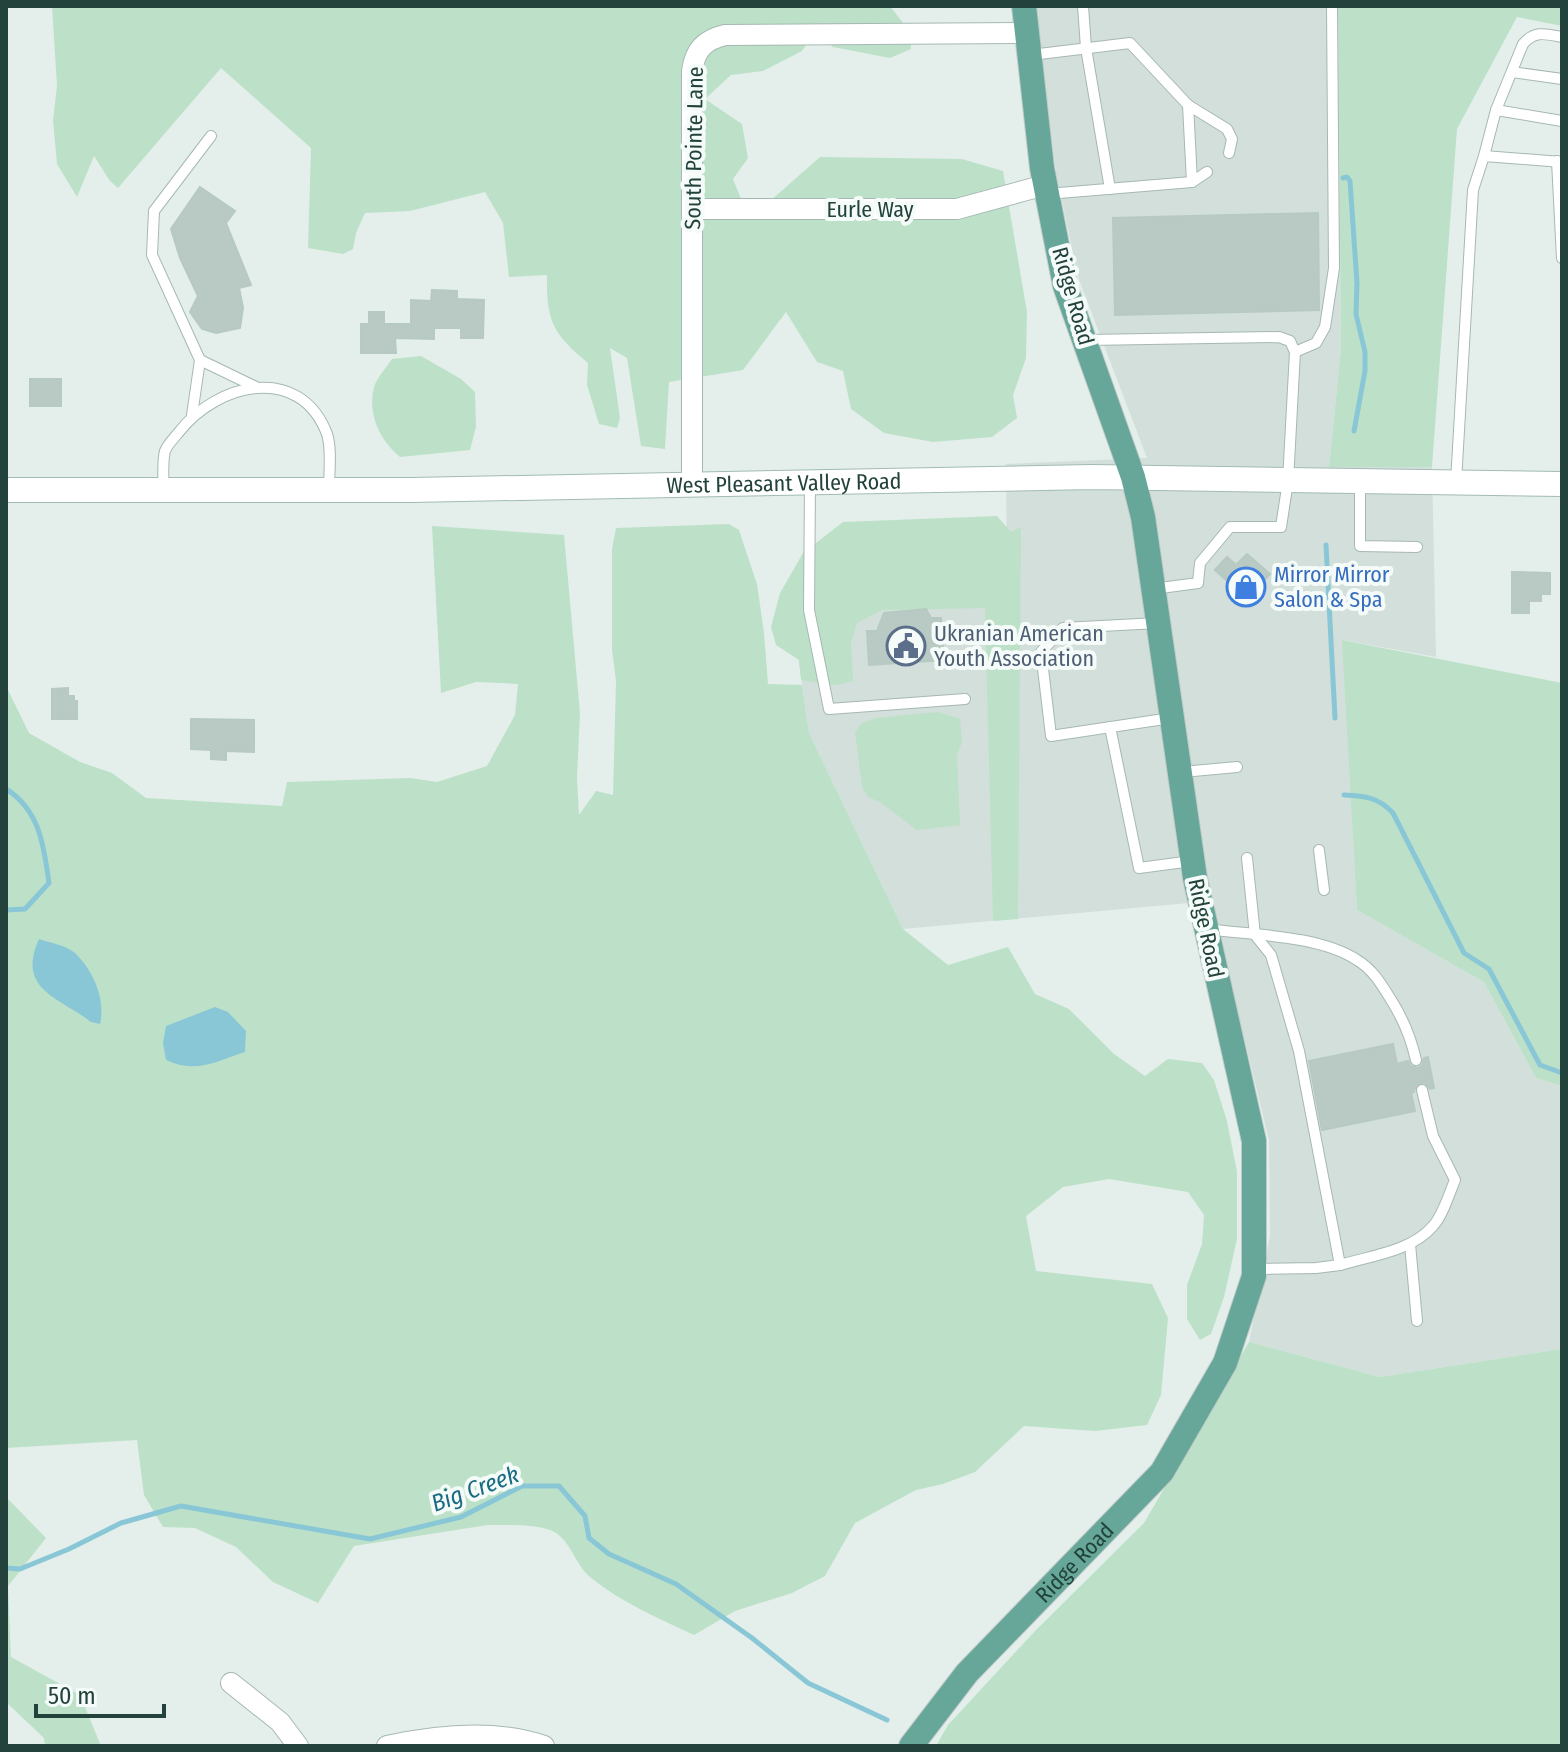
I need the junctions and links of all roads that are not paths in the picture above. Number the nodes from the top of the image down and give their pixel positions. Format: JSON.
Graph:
{"nodes":[{"id":1,"x":1024,"y":6,"type":"edge"},
{"id":2,"x":1083,"y":6,"type":"edge"},
{"id":3,"x":1332,"y":6,"type":"edge"},
{"id":4,"x":1562,"y":37,"type":"edge"},
{"id":5,"x":1028,"y":44,"type":"junction"},
{"id":6,"x":1086,"y":48,"type":"junction"},
{"id":7,"x":1512,"y":72,"type":"junction"},
{"id":8,"x":1562,"y":79,"type":"edge"},
{"id":9,"x":1188,"y":105,"type":"junction"},
{"id":10,"x":1496,"y":110,"type":"junction"},
{"id":11,"x":1562,"y":121,"type":"edge"},
{"id":12,"x":211,"y":136,"type":"dead end"},
{"id":13,"x":1229,"y":153,"type":"dead end"},
{"id":14,"x":1484,"y":156,"type":"junction"},
{"id":15,"x":1560,"y":162,"type":"edge"},
{"id":16,"x":1207,"y":172,"type":"dead end"},
{"id":17,"x":1192,"y":182,"type":"junction"},
{"id":18,"x":1046,"y":189,"type":"junction"},
{"id":19,"x":1110,"y":189,"type":"junction"},
{"id":20,"x":692,"y":209,"type":"junction"},
{"id":21,"x":1562,"y":258,"type":"edge"},
{"id":22,"x":1084,"y":340,"type":"junction"},
{"id":23,"x":1295,"y":352,"type":"junction"},
{"id":24,"x":200,"y":360,"type":"junction"},
{"id":25,"x":256,"y":387,"type":"junction"},
{"id":26,"x":192,"y":415,"type":"junction"},
{"id":27,"x":1133,"y":477,"type":"junction"},
{"id":28,"x":1288,"y":481,"type":"junction"},
{"id":29,"x":1360,"y":481,"type":"junction"},
{"id":30,"x":810,"y":482,"type":"junction"},
{"id":31,"x":1456,"y":482,"type":"junction"},
{"id":32,"x":692,"y":484,"type":"junction"},
{"id":33,"x":1562,"y":484,"type":"edge"},
{"id":34,"x":6,"y":490,"type":"edge"},
{"id":35,"x":163,"y":490,"type":"junction"},
{"id":36,"x":329,"y":490,"type":"junction"},
{"id":37,"x":1417,"y":547,"type":"dead end"},
{"id":38,"x":1153,"y":589,"type":"junction"},
{"id":39,"x":1158,"y":623,"type":"junction"},
{"id":40,"x":965,"y":699,"type":"dead end"},
{"id":41,"x":1172,"y":718,"type":"junction"},
{"id":42,"x":1110,"y":727,"type":"junction"},
{"id":43,"x":1237,"y":767,"type":"dead end"},
{"id":44,"x":1180,"y":772,"type":"junction"},
{"id":45,"x":1319,"y":850,"type":"dead end"},
{"id":46,"x":1247,"y":858,"type":"dead end"},
{"id":47,"x":1192,"y":861,"type":"junction"},
{"id":48,"x":1324,"y":890,"type":"dead end"},
{"id":49,"x":1206,"y":929,"type":"junction"},
{"id":50,"x":1255,"y":935,"type":"junction"},
{"id":51,"x":1416,"y":1060,"type":"dead end"},
{"id":52,"x":1422,"y":1090,"type":"dead end"},
{"id":53,"x":1410,"y":1244,"type":"junction"},
{"id":54,"x":1340,"y":1265,"type":"junction"},
{"id":55,"x":1254,"y":1269,"type":"junction"},
{"id":56,"x":1417,"y":1321,"type":"dead end"},
{"id":57,"x":231,"y":1683,"type":"dead end"},
{"id":58,"x":298,"y":1746,"type":"edge"},
{"id":59,"x":387,"y":1746,"type":"edge"},
{"id":60,"x":544,"y":1746,"type":"edge"},
{"id":61,"x":911,"y":1746,"type":"edge"}],
"edges":[{"from":1,"to":5,"type":"main road","name":"Ridge Road"},
{"from":2,"to":6,"type":"lane"},
{"from":3,"to":23,"type":"lane"},
{"from":4,"to":7,"type":"lane"},
{"from":5,"to":6,"type":"lane"},
{"from":5,"to":18,"type":"main road","name":"Ridge Road"},
{"from":5,"to":20,"type":"street","name":"South Pointe Lane"},
{"from":6,"to":9,"type":"lane"},
{"from":6,"to":19,"type":"lane"},
{"from":7,"to":8,"type":"lane"},
{"from":7,"to":10,"type":"lane"},
{"from":9,"to":13,"type":"lane"},
{"from":9,"to":17,"type":"lane"},
{"from":10,"to":11,"type":"lane"},
{"from":10,"to":14,"type":"lane"},
{"from":12,"to":24,"type":"lane"},
{"from":14,"to":15,"type":"lane"},
{"from":14,"to":31,"type":"lane"},
{"from":15,"to":21,"type":"lane"},
{"from":16,"to":17,"type":"lane"},
{"from":17,"to":19,"type":"lane"},
{"from":18,"to":19,"type":"lane"},
{"from":18,"to":20,"type":"street","name":"Eurle Way"},
{"from":18,"to":22,"type":"main road","name":"Ridge Road"},
{"from":20,"to":32,"type":"street","name":"South Pointe Lane"},
{"from":22,"to":23,"type":"lane"},
{"from":22,"to":27,"type":"main road","name":"Ridge Road"},
{"from":23,"to":28,"type":"lane"},
{"from":24,"to":25,"type":"lane"},
{"from":24,"to":26,"type":"lane"},
{"from":25,"to":26,"type":"lane"},
{"from":25,"to":36,"type":"lane"},
{"from":26,"to":35,"type":"lane"},
{"from":27,"to":28,"type":"main road","name":"West Pleasant Valley Road"},
{"from":27,"to":30,"type":"main road","name":"West Pleasant Valley Road"},
{"from":27,"to":38,"type":"main road","name":"Ridge Road"},
{"from":28,"to":29,"type":"main road","name":"West Pleasant Valley Road"},
{"from":28,"to":38,"type":"lane"},
{"from":29,"to":31,"type":"main road","name":"West Pleasant Valley Road"},
{"from":29,"to":37,"type":"lane"},
{"from":30,"to":32,"type":"main road","name":"West Pleasant Valley Road"},
{"from":30,"to":40,"type":"lane"},
{"from":31,"to":33,"type":"main road","name":"West Pleasant Valley Road"},
{"from":32,"to":36,"type":"main road","name":"West Pleasant Valley Road"},
{"from":34,"to":35,"type":"main road","name":"West Pleasant Valley Road"},
{"from":35,"to":36,"type":"main road","name":"West Pleasant Valley Road"},
{"from":38,"to":39,"type":"main road","name":"Ridge Road"},
{"from":39,"to":41,"type":"main road","name":"Ridge Road"},
{"from":39,"to":42,"type":"lane"},
{"from":41,"to":42,"type":"lane"},
{"from":41,"to":44,"type":"main road","name":"Ridge Road"},
{"from":42,"to":47,"type":"lane"},
{"from":43,"to":44,"type":"lane"},
{"from":44,"to":47,"type":"main road","name":"Ridge Road"},
{"from":45,"to":48,"type":"lane"},
{"from":46,"to":50,"type":"lane"},
{"from":47,"to":49,"type":"main road","name":"Ridge Road"},
{"from":49,"to":50,"type":"lane"},
{"from":49,"to":55,"type":"main road","name":"Ridge Road"},
{"from":50,"to":51,"type":"lane"},
{"from":50,"to":54,"type":"lane"},
{"from":52,"to":53,"type":"lane"},
{"from":53,"to":54,"type":"lane"},
{"from":53,"to":56,"type":"lane"},
{"from":54,"to":55,"type":"lane"},
{"from":55,"to":61,"type":"main road","name":"Ridge Road"},
{"from":57,"to":58,"type":"street"},
{"from":59,"to":60,"type":"street"}]}
